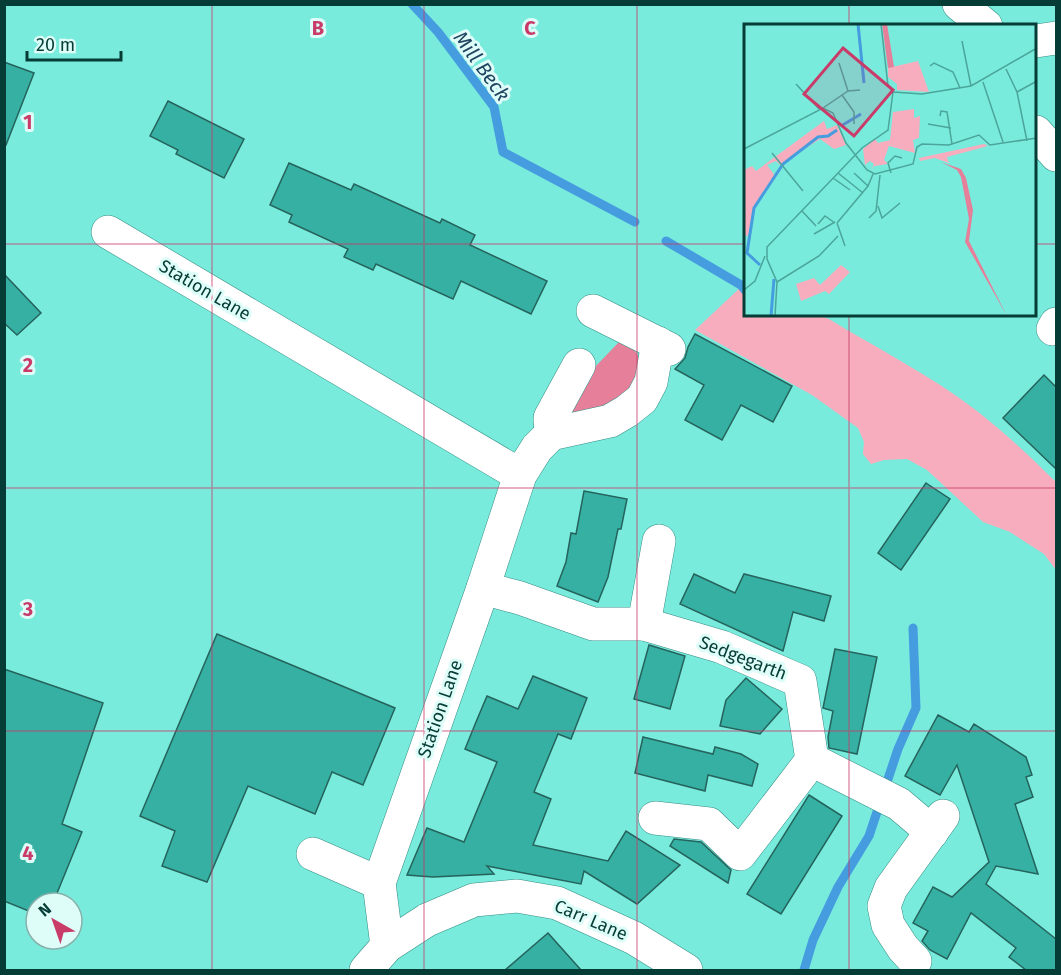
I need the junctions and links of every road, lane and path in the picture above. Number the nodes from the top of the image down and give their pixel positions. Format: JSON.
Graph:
{"nodes":[{"id":1,"x":959,"y":4,"type":"edge"},
{"id":2,"x":984,"y":24,"type":"edge"},
{"id":3,"x":1056,"y":38,"type":"edge"},
{"id":4,"x":1037,"y":41,"type":"edge"},
{"id":5,"x":1037,"y":134,"type":"edge"},
{"id":6,"x":1056,"y":155,"type":"edge"},
{"id":7,"x":108,"y":232,"type":"dead end"},
{"id":8,"x":593,"y":311,"type":"dead end"},
{"id":9,"x":579,"y":365,"type":"dead end"},
{"id":10,"x":551,"y":434,"type":"junction"},
{"id":11,"x":520,"y":475,"type":"junction"},
{"id":12,"x":659,"y":541,"type":"dead end"},
{"id":13,"x":483,"y":588,"type":"junction"},
{"id":14,"x":644,"y":624,"type":"junction"},
{"id":15,"x":812,"y":760,"type":"junction"},
{"id":16,"x":656,"y":818,"type":"dead end"},
{"id":17,"x":313,"y":854,"type":"dead end"},
{"id":18,"x":379,"y":884,"type":"junction"},
{"id":19,"x":387,"y":946,"type":"junction"},
{"id":20,"x":922,"y":966,"type":"edge"},
{"id":21,"x":366,"y":970,"type":"edge"},
{"id":22,"x":686,"y":970,"type":"edge"}],
"edges":[{"from":1,"to":2,"type":"street"},
{"from":3,"to":4,"type":"street"},
{"from":5,"to":6,"type":"street"},
{"from":7,"to":11,"type":"street","name":"Station Lane"},
{"from":8,"to":10,"type":"street"},
{"from":9,"to":10,"type":"street","name":"Station Lane"},
{"from":10,"to":11,"type":"street","name":"Station Lane"},
{"from":11,"to":13,"type":"street","name":"Station Lane"},
{"from":12,"to":14,"type":"street"},
{"from":13,"to":14,"type":"street","name":"Sedgegarth"},
{"from":13,"to":18,"type":"street","name":"Station Lane"},
{"from":14,"to":15,"type":"street","name":"Sedgegarth"},
{"from":15,"to":16,"type":"street"},
{"from":15,"to":20,"type":"street"},
{"from":17,"to":18,"type":"street"},
{"from":18,"to":19,"type":"street","name":"Station Lane"},
{"from":19,"to":21,"type":"street","name":"Carr Lane"},
{"from":19,"to":22,"type":"street","name":"Carr Lane"}]}
